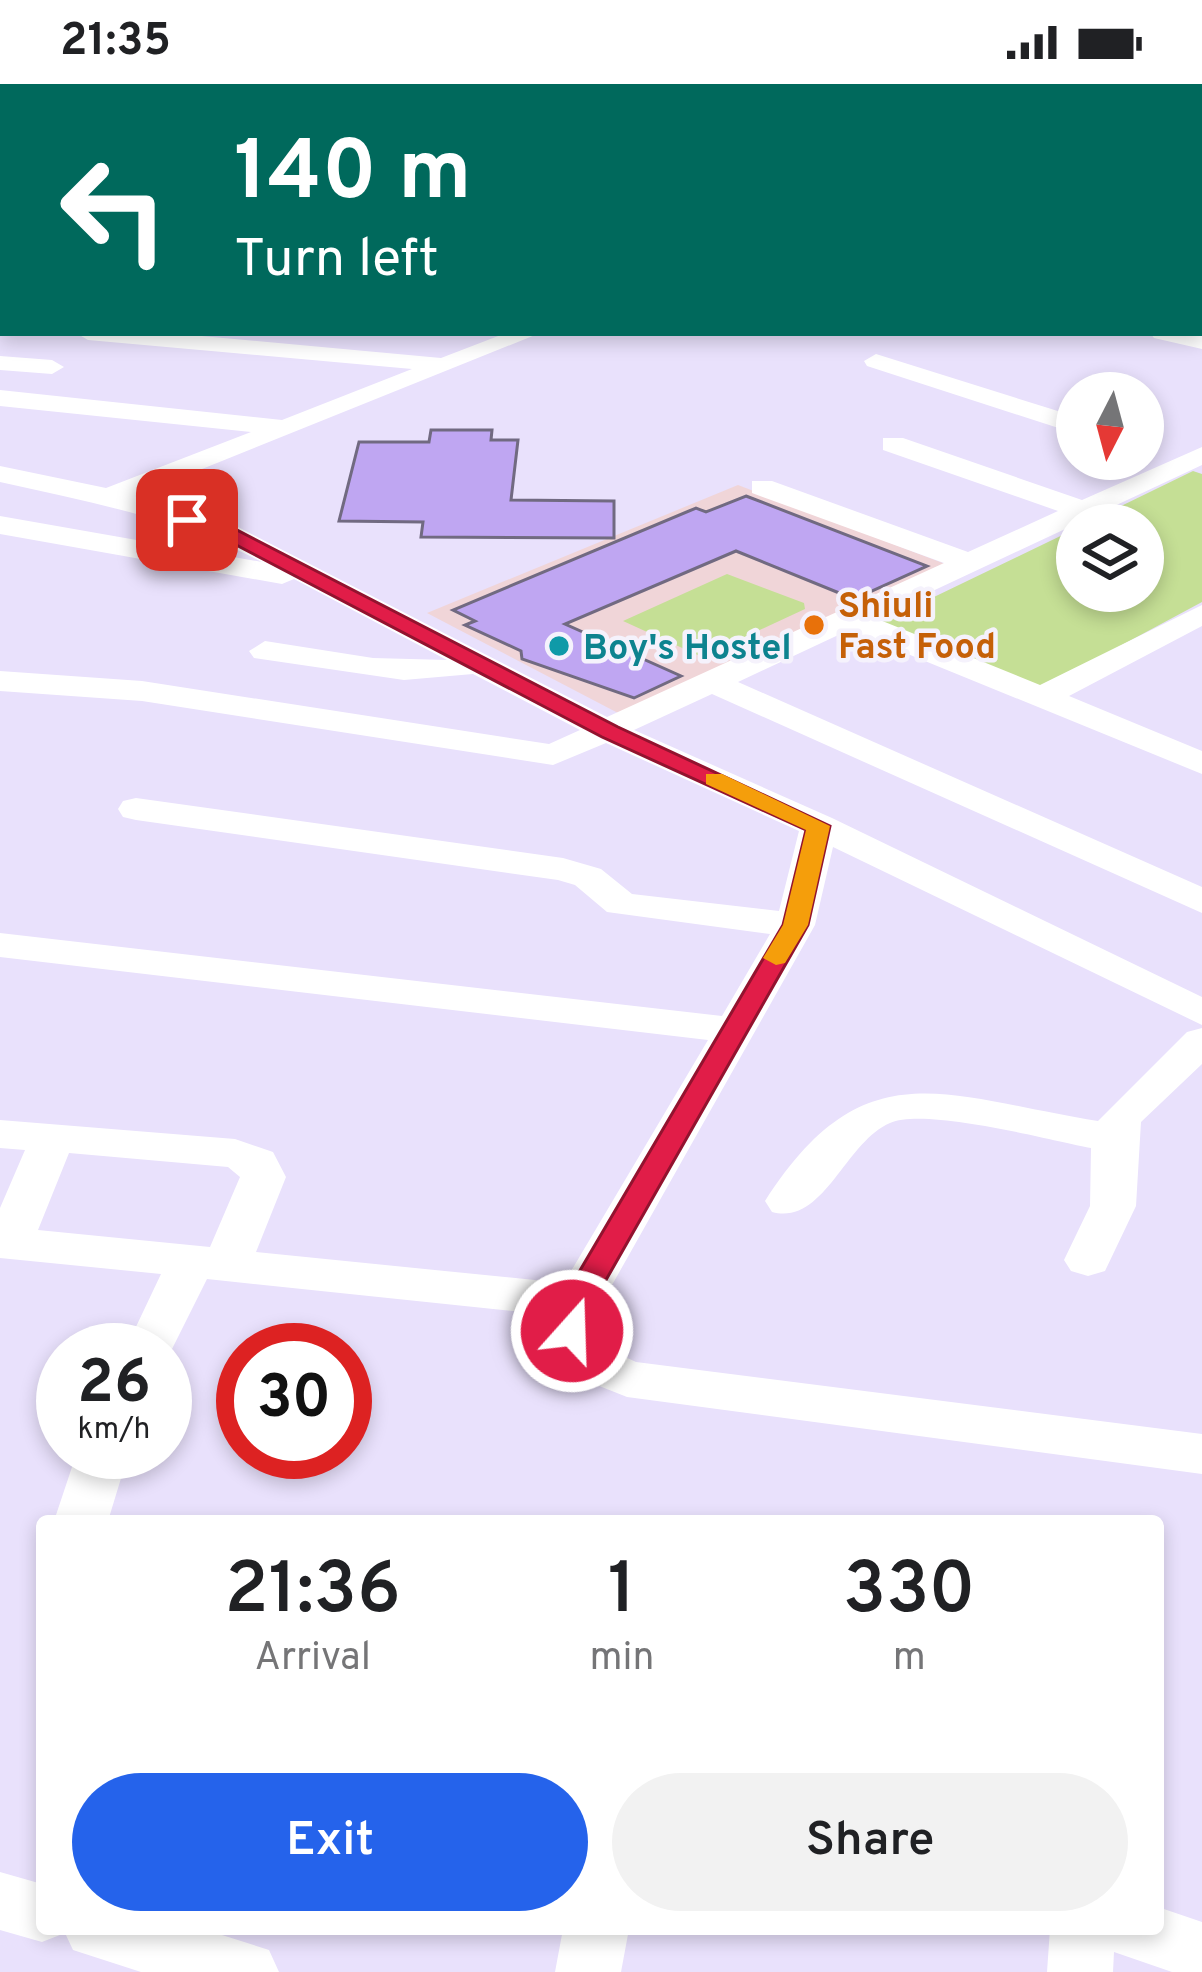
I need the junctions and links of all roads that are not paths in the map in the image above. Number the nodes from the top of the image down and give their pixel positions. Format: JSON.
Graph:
{"nodes":[{"id":1,"x":154,"y":336,"type":"edge"},
{"id":2,"x":520,"y":336,"type":"edge"},
{"id":3,"x":316,"y":344,"type":"edge"},
{"id":4,"x":876,"y":361,"type":"dead end"},
{"id":5,"x":0,"y":363,"type":"edge"},
{"id":6,"x":447,"y":365,"type":"junction"},
{"id":7,"x":52,"y":367,"type":"dead end"},
{"id":8,"x":0,"y":398,"type":"edge"},
{"id":9,"x":1056,"y":419,"type":"edge"},
{"id":10,"x":287,"y":428,"type":"junction"},
{"id":11,"x":892,"y":445,"type":"dead end"},
{"id":12,"x":1164,"y":453,"type":"edge"},
{"id":13,"x":1197,"y":461,"type":"edge"},
{"id":14,"x":0,"y":474,"type":"edge"},
{"id":15,"x":762,"y":487,"type":"dead end"},
{"id":16,"x":108,"y":497,"type":"junction"},
{"id":17,"x":1066,"y":504,"type":"edge"},
{"id":18,"x":1098,"y":504,"type":"edge"},
{"id":19,"x":1056,"y":523,"type":"edge"},
{"id":20,"x":0,"y":525,"type":"edge"},
{"id":21,"x":970,"y":563,"type":"junction"},
{"id":22,"x":319,"y":582,"type":"junction"},
{"id":23,"x":852,"y":614,"type":"junction"},
{"id":24,"x":1202,"y":614,"type":"edge"},
{"id":25,"x":1163,"y":635,"type":"junction"},
{"id":26,"x":1202,"y":650,"type":"edge"},
{"id":27,"x":265,"y":651,"type":"dead end"},
{"id":28,"x":475,"y":662,"type":"junction"},
{"id":29,"x":714,"y":678,"type":"junction"},
{"id":30,"x":0,"y":681,"type":"edge"},
{"id":31,"x":1042,"y":698,"type":"junction"},
{"id":32,"x":610,"y":732,"type":"junction"},
{"id":33,"x":1202,"y":763,"type":"edge"},
{"id":34,"x":136,"y":809,"type":"dead end"},
{"id":35,"x":818,"y":826,"type":"junction"},
{"id":36,"x":1202,"y":901,"type":"edge"},
{"id":37,"x":795,"y":925,"type":"junction"},
{"id":38,"x":0,"y":945,"type":"edge"},
{"id":39,"x":1202,"y":1013,"type":"edge"},
{"id":40,"x":734,"y":1030,"type":"junction"},
{"id":41,"x":1202,"y":1041,"type":"edge"},
{"id":42,"x":0,"y":1134,"type":"edge"},
{"id":43,"x":1114,"y":1137,"type":"junction"},
{"id":44,"x":53,"y":1138,"type":"junction"},
{"id":45,"x":788,"y":1201,"type":"dead end"},
{"id":46,"x":4,"y":1242,"type":"edge"},
{"id":47,"x":1088,"y":1260,"type":"dead end"},
{"id":48,"x":209,"y":1263,"type":"junction"},
{"id":49,"x":578,"y":1301,"type":"junction"},
{"id":50,"x":168,"y":1323,"type":"edge"},
{"id":51,"x":1202,"y":1454,"type":"edge"},
{"id":52,"x":94,"y":1479,"type":"edge"},
{"id":53,"x":83,"y":1515,"type":"edge"},
{"id":54,"x":0,"y":1901,"type":"edge"},
{"id":55,"x":36,"y":1911,"type":"edge"},
{"id":56,"x":118,"y":1935,"type":"edge"},
{"id":57,"x":595,"y":1935,"type":"edge"},
{"id":58,"x":1083,"y":1935,"type":"edge"},
{"id":59,"x":1151,"y":1935,"type":"edge"},
{"id":60,"x":1202,"y":1952,"type":"edge"},
{"id":61,"x":246,"y":1972,"type":"edge"},
{"id":62,"x":588,"y":1972,"type":"edge"},
{"id":63,"x":1080,"y":1972,"type":"edge"}],
"edges":[{"from":1,"to":3,"type":"street"},
{"from":2,"to":6,"type":"street"},
{"from":3,"to":6,"type":"street"},
{"from":4,"to":9,"type":"street"},
{"from":5,"to":7,"type":"street"},
{"from":6,"to":10,"type":"street"},
{"from":8,"to":10,"type":"street"},
{"from":10,"to":16,"type":"street"},
{"from":11,"to":17,"type":"street"},
{"from":12,"to":13,"type":"street"},
{"from":13,"to":18,"type":"street"},
{"from":14,"to":16,"type":"street"},
{"from":15,"to":21,"type":"street"},
{"from":16,"to":22,"type":"street"},
{"from":19,"to":21,"type":"street"},
{"from":20,"to":22,"type":"street"},
{"from":21,"to":23,"type":"street"},
{"from":22,"to":28,"type":"street"},
{"from":23,"to":29,"type":"street"},
{"from":23,"to":31,"type":"street"},
{"from":24,"to":25,"type":"street"},
{"from":25,"to":26,"type":"street"},
{"from":25,"to":31,"type":"street"},
{"from":27,"to":28,"type":"street"},
{"from":28,"to":32,"type":"street"},
{"from":29,"to":32,"type":"street"},
{"from":29,"to":36,"type":"street"},
{"from":30,"to":32,"type":"street"},
{"from":31,"to":33,"type":"street"},
{"from":32,"to":35,"type":"street"},
{"from":34,"to":37,"type":"street"},
{"from":35,"to":37,"type":"street"},
{"from":35,"to":39,"type":"street"},
{"from":37,"to":40,"type":"street"},
{"from":38,"to":40,"type":"street"},
{"from":40,"to":49,"type":"street"},
{"from":41,"to":43,"type":"street"},
{"from":42,"to":44,"type":"street"},
{"from":43,"to":45,"type":"street"},
{"from":43,"to":47,"type":"street"},
{"from":44,"to":46,"type":"street"},
{"from":44,"to":48,"type":"street"},
{"from":46,"to":48,"type":"street"},
{"from":48,"to":49,"type":"street"},
{"from":48,"to":50,"type":"street"},
{"from":49,"to":51,"type":"street"},
{"from":52,"to":53,"type":"street"},
{"from":54,"to":55,"type":"street"},
{"from":56,"to":61,"type":"street"},
{"from":57,"to":62,"type":"street"},
{"from":58,"to":63,"type":"street"},
{"from":59,"to":60,"type":"street"}]}
